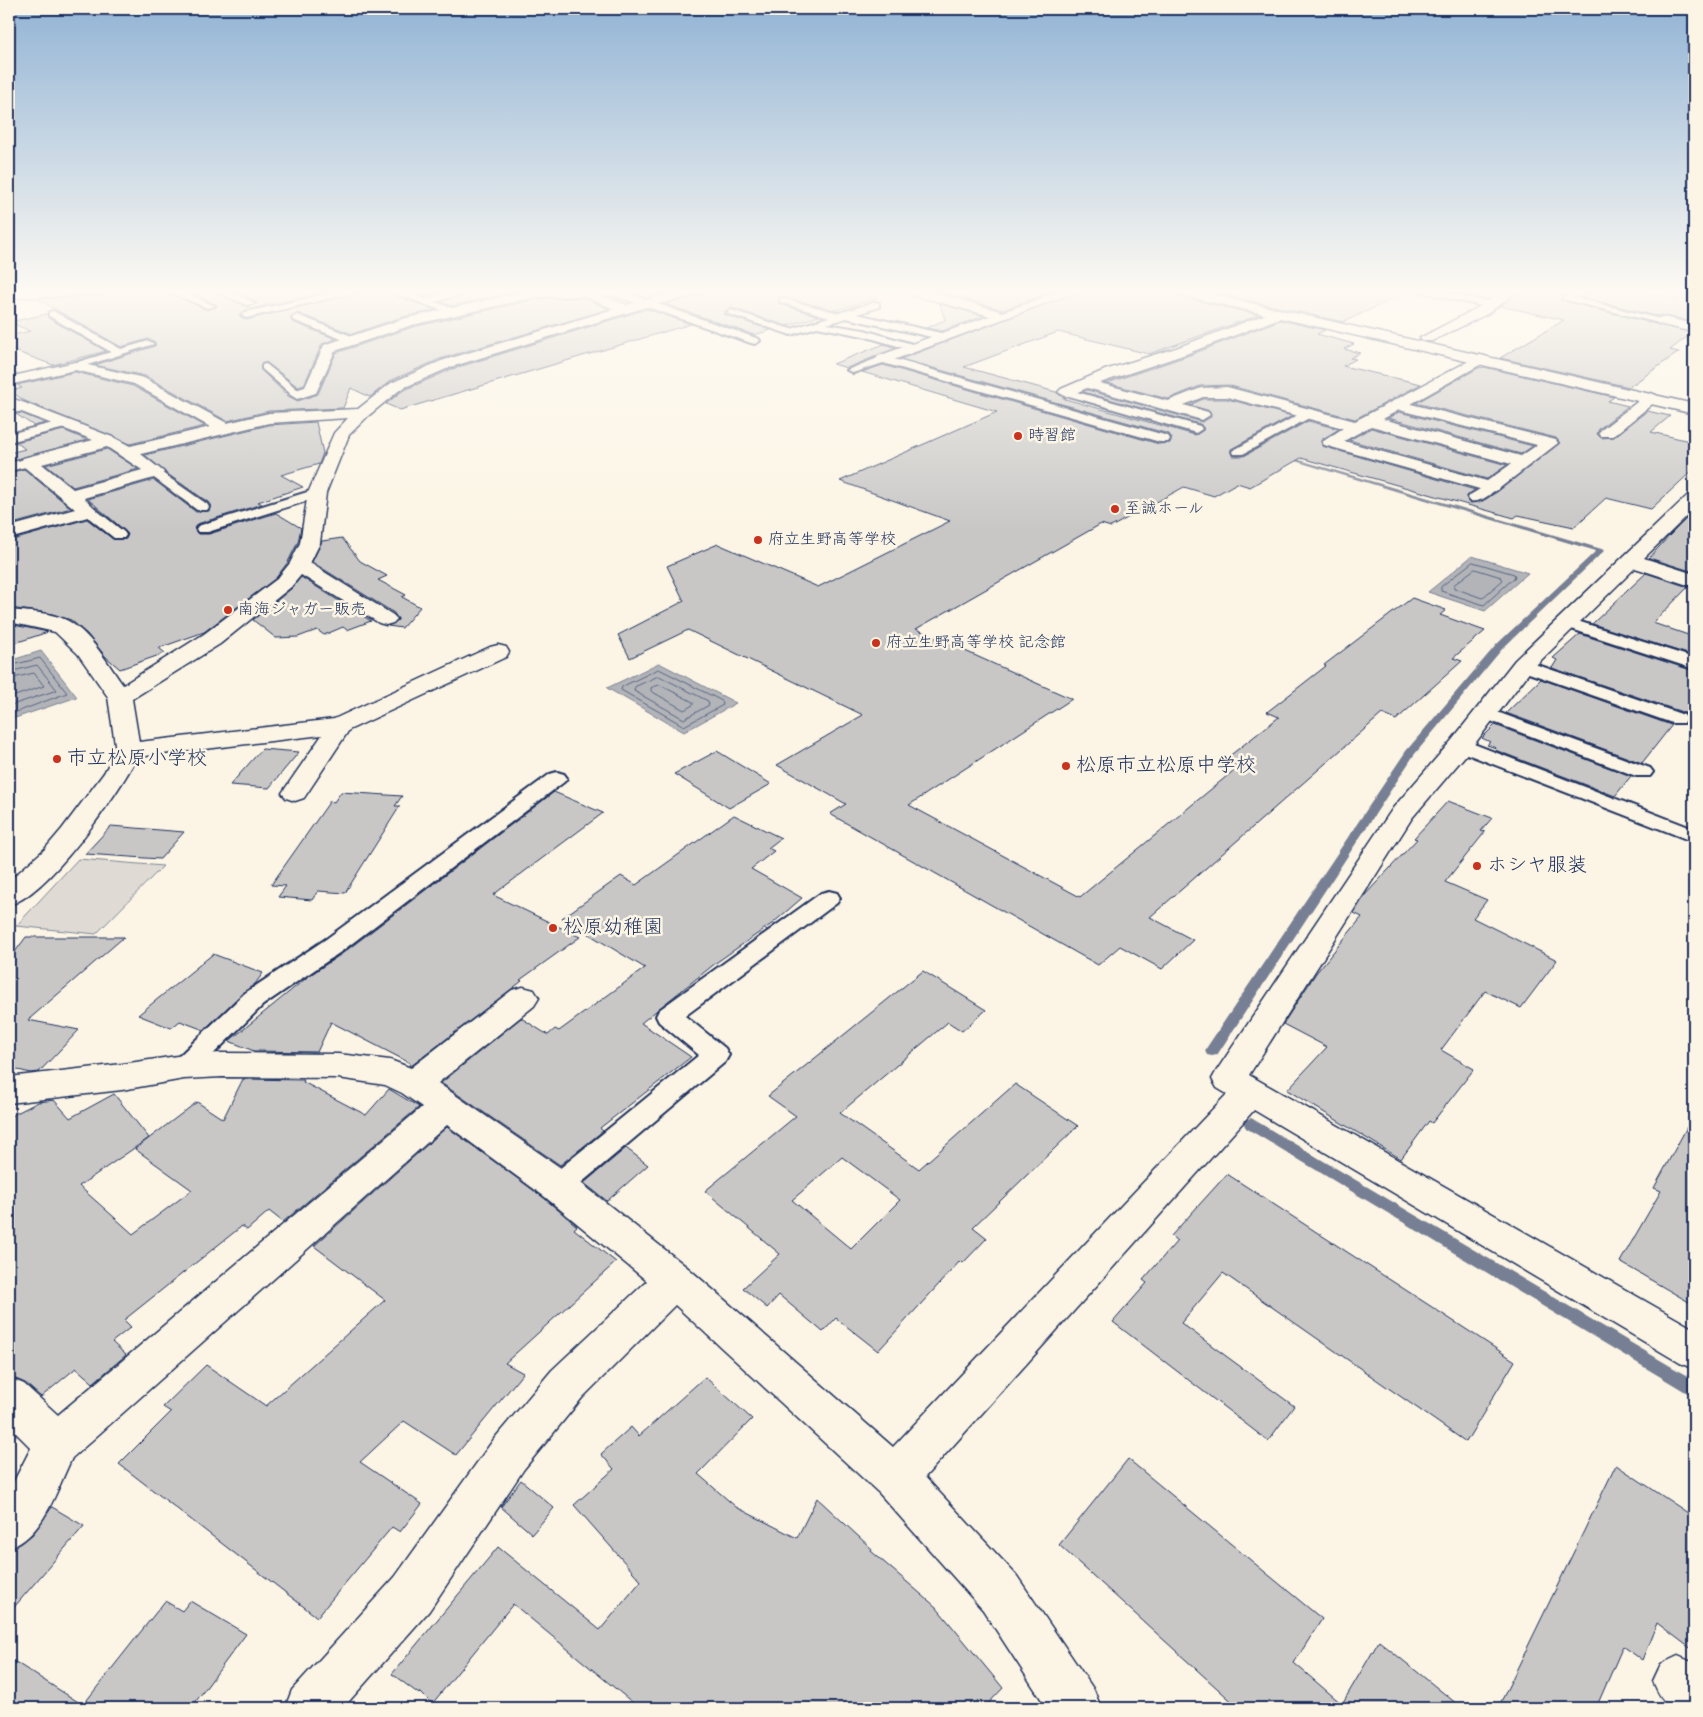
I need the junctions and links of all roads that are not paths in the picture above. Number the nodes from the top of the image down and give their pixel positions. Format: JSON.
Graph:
{"nodes":[{"id":1,"x":57,"y":370,"type":"edge"},
{"id":2,"x":93,"y":370,"type":"edge"},
{"id":3,"x":271,"y":370,"type":"edge"},
{"id":4,"x":320,"y":370,"type":"edge"},
{"id":5,"x":432,"y":370,"type":"edge"},
{"id":6,"x":922,"y":370,"type":"edge"},
{"id":7,"x":1124,"y":370,"type":"edge"},
{"id":8,"x":1460,"y":370,"type":"edge"},
{"id":9,"x":1529,"y":370,"type":"edge"},
{"id":10,"x":1570,"y":370,"type":"edge"},
{"id":11,"x":9,"y":381,"type":"edge"},
{"id":12,"x":1085,"y":383,"type":"junction"},
{"id":13,"x":1066,"y":392,"type":"joint"},
{"id":14,"x":297,"y":394,"type":"junction"},
{"id":15,"x":1651,"y":398,"type":"junction"},
{"id":16,"x":1694,"y":398,"type":"edge"},
{"id":17,"x":1398,"y":405,"type":"junction"},
{"id":18,"x":13,"y":406,"type":"edge"},
{"id":19,"x":1169,"y":406,"type":"junction"},
{"id":20,"x":1694,"y":408,"type":"edge"},
{"id":21,"x":362,"y":413,"type":"junction"},
{"id":22,"x":1307,"y":414,"type":"junction"},
{"id":23,"x":321,"y":416,"type":"junction"},
{"id":24,"x":1199,"y":422,"type":"joint"},
{"id":25,"x":66,"y":424,"type":"junction"},
{"id":26,"x":1364,"y":424,"type":"junction"},
{"id":27,"x":223,"y":428,"type":"junction"},
{"id":28,"x":1607,"y":433,"type":"dead end"},
{"id":29,"x":9,"y":438,"type":"edge"},
{"id":30,"x":1164,"y":439,"type":"dead end"},
{"id":31,"x":109,"y":442,"type":"junction"},
{"id":32,"x":1238,"y":451,"type":"dead end"},
{"id":33,"x":128,"y":452,"type":"junction"},
{"id":34,"x":29,"y":462,"type":"junction"},
{"id":35,"x":1524,"y":462,"type":"junction"},
{"id":36,"x":9,"y":467,"type":"edge"},
{"id":37,"x":155,"y":472,"type":"junction"},
{"id":38,"x":1490,"y":487,"type":"junction"},
{"id":39,"x":317,"y":493,"type":"junction"},
{"id":40,"x":70,"y":496,"type":"junction"},
{"id":41,"x":1475,"y":498,"type":"dead end"},
{"id":42,"x":1694,"y":499,"type":"edge"},
{"id":43,"x":202,"y":507,"type":"dead end"},
{"id":44,"x":89,"y":511,"type":"junction"},
{"id":45,"x":203,"y":529,"type":"dead end"},
{"id":46,"x":9,"y":533,"type":"edge"},
{"id":47,"x":119,"y":535,"type":"dead end"},
{"id":48,"x":1631,"y":560,"type":"junction"},
{"id":49,"x":299,"y":565,"type":"junction"},
{"id":50,"x":1694,"y":581,"type":"edge"},
{"id":51,"x":10,"y":617,"type":"edge"},
{"id":52,"x":386,"y":619,"type":"dead end"},
{"id":53,"x":1568,"y":623,"type":"junction"},
{"id":54,"x":498,"y":652,"type":"dead end"},
{"id":55,"x":1694,"y":664,"type":"edge"},
{"id":56,"x":1523,"y":665,"type":"junction"},
{"id":57,"x":120,"y":697,"type":"junction"},
{"id":58,"x":1486,"y":713,"type":"junction"},
{"id":59,"x":1678,"y":719,"type":"dead end"},
{"id":60,"x":339,"y":726,"type":"junction"},
{"id":61,"x":1461,"y":745,"type":"junction"},
{"id":62,"x":128,"y":751,"type":"junction"},
{"id":63,"x":1643,"y":772,"type":"dead end"},
{"id":64,"x":557,"y":778,"type":"dead end"},
{"id":65,"x":295,"y":792,"type":"dead end"},
{"id":66,"x":1694,"y":836,"type":"edge"},
{"id":67,"x":15,"y":891,"type":"edge"},
{"id":68,"x":829,"y":898,"type":"dead end"},
{"id":69,"x":9,"y":918,"type":"edge"},
{"id":70,"x":523,"y":998,"type":"dead end"},
{"id":71,"x":184,"y":1067,"type":"junction"},
{"id":72,"x":414,"y":1084,"type":"junction"},
{"id":73,"x":9,"y":1090,"type":"edge"},
{"id":74,"x":1251,"y":1092,"type":"junction"},
{"id":75,"x":445,"y":1107,"type":"junction"},
{"id":76,"x":558,"y":1186,"type":"junction"},
{"id":77,"x":674,"y":1280,"type":"junction"},
{"id":78,"x":1694,"y":1350,"type":"edge"},
{"id":79,"x":9,"y":1398,"type":"edge"},
{"id":80,"x":57,"y":1443,"type":"junction"},
{"id":81,"x":894,"y":1477,"type":"junction"},
{"id":82,"x":9,"y":1526,"type":"edge"},
{"id":83,"x":310,"y":1708,"type":"edge"},
{"id":84,"x":1076,"y":1708,"type":"edge"}],
"edges":[{"from":1,"to":11,"type":"main road"},
{"from":2,"to":27,"type":"main road"},
{"from":3,"to":14,"type":"lane"},
{"from":4,"to":14,"type":"main road"},
{"from":5,"to":21,"type":"main road"},
{"from":6,"to":30,"type":"lane"},
{"from":7,"to":12,"type":"main road"},
{"from":8,"to":17,"type":"main road"},
{"from":9,"to":15,"type":"main road"},
{"from":10,"to":16,"type":"main road"},
{"from":12,"to":13,"type":"main road"},
{"from":12,"to":19,"type":"main road"},
{"from":13,"to":24,"type":"lane"},
{"from":14,"to":23,"type":"main road"},
{"from":15,"to":20,"type":"main road"},
{"from":15,"to":28,"type":"main road"},
{"from":17,"to":26,"type":"main road"},
{"from":17,"to":35,"type":"main road"},
{"from":18,"to":25,"type":"main road"},
{"from":19,"to":22,"type":"main road"},
{"from":19,"to":24,"type":"main road"},
{"from":21,"to":23,"type":"main road"},
{"from":21,"to":39,"type":"main road"},
{"from":22,"to":26,"type":"main road"},
{"from":22,"to":32,"type":"lane"},
{"from":23,"to":27,"type":"main road"},
{"from":25,"to":29,"type":"lane"},
{"from":25,"to":31,"type":"main road"},
{"from":26,"to":35,"type":"main road"},
{"from":26,"to":38,"type":"main road"},
{"from":27,"to":33,"type":"main road"},
{"from":31,"to":33,"type":"main road"},
{"from":31,"to":34,"type":"main road"},
{"from":33,"to":37,"type":"main road"},
{"from":34,"to":36,"type":"lane"},
{"from":34,"to":40,"type":"main road"},
{"from":35,"to":38,"type":"main road"},
{"from":37,"to":40,"type":"main road"},
{"from":37,"to":43,"type":"lane"},
{"from":38,"to":41,"type":"lane"},
{"from":39,"to":45,"type":"lane"},
{"from":39,"to":49,"type":"main road"},
{"from":40,"to":44,"type":"main road"},
{"from":42,"to":48,"type":"main road"},
{"from":44,"to":46,"type":"main road"},
{"from":44,"to":47,"type":"lane"},
{"from":48,"to":50,"type":"main road"},
{"from":48,"to":53,"type":"main road"},
{"from":49,"to":52,"type":"main road"},
{"from":49,"to":57,"type":"main road"},
{"from":51,"to":57,"type":"main road"},
{"from":53,"to":55,"type":"lane"},
{"from":53,"to":56,"type":"main road"},
{"from":54,"to":60,"type":"main road"},
{"from":56,"to":58,"type":"main road"},
{"from":56,"to":59,"type":"lane"},
{"from":57,"to":62,"type":"main road"},
{"from":58,"to":61,"type":"main road"},
{"from":58,"to":63,"type":"lane"},
{"from":60,"to":62,"type":"main road"},
{"from":60,"to":65,"type":"main road"},
{"from":61,"to":66,"type":"lane"},
{"from":61,"to":74,"type":"main road"},
{"from":62,"to":67,"type":"main road"},
{"from":64,"to":71,"type":"lane"},
{"from":67,"to":69,"type":"main road"},
{"from":68,"to":76,"type":"lane"},
{"from":70,"to":72,"type":"main road"},
{"from":71,"to":72,"type":"main road"},
{"from":71,"to":73,"type":"main road"},
{"from":72,"to":75,"type":"main road"},
{"from":74,"to":78,"type":"main road"},
{"from":74,"to":81,"type":"main road"},
{"from":75,"to":76,"type":"main road"},
{"from":75,"to":80,"type":"main road"},
{"from":76,"to":77,"type":"main road"},
{"from":77,"to":81,"type":"main road"},
{"from":77,"to":83,"type":"main road"},
{"from":79,"to":80,"type":"main road"},
{"from":80,"to":82,"type":"main road"},
{"from":81,"to":84,"type":"main road"}]}
